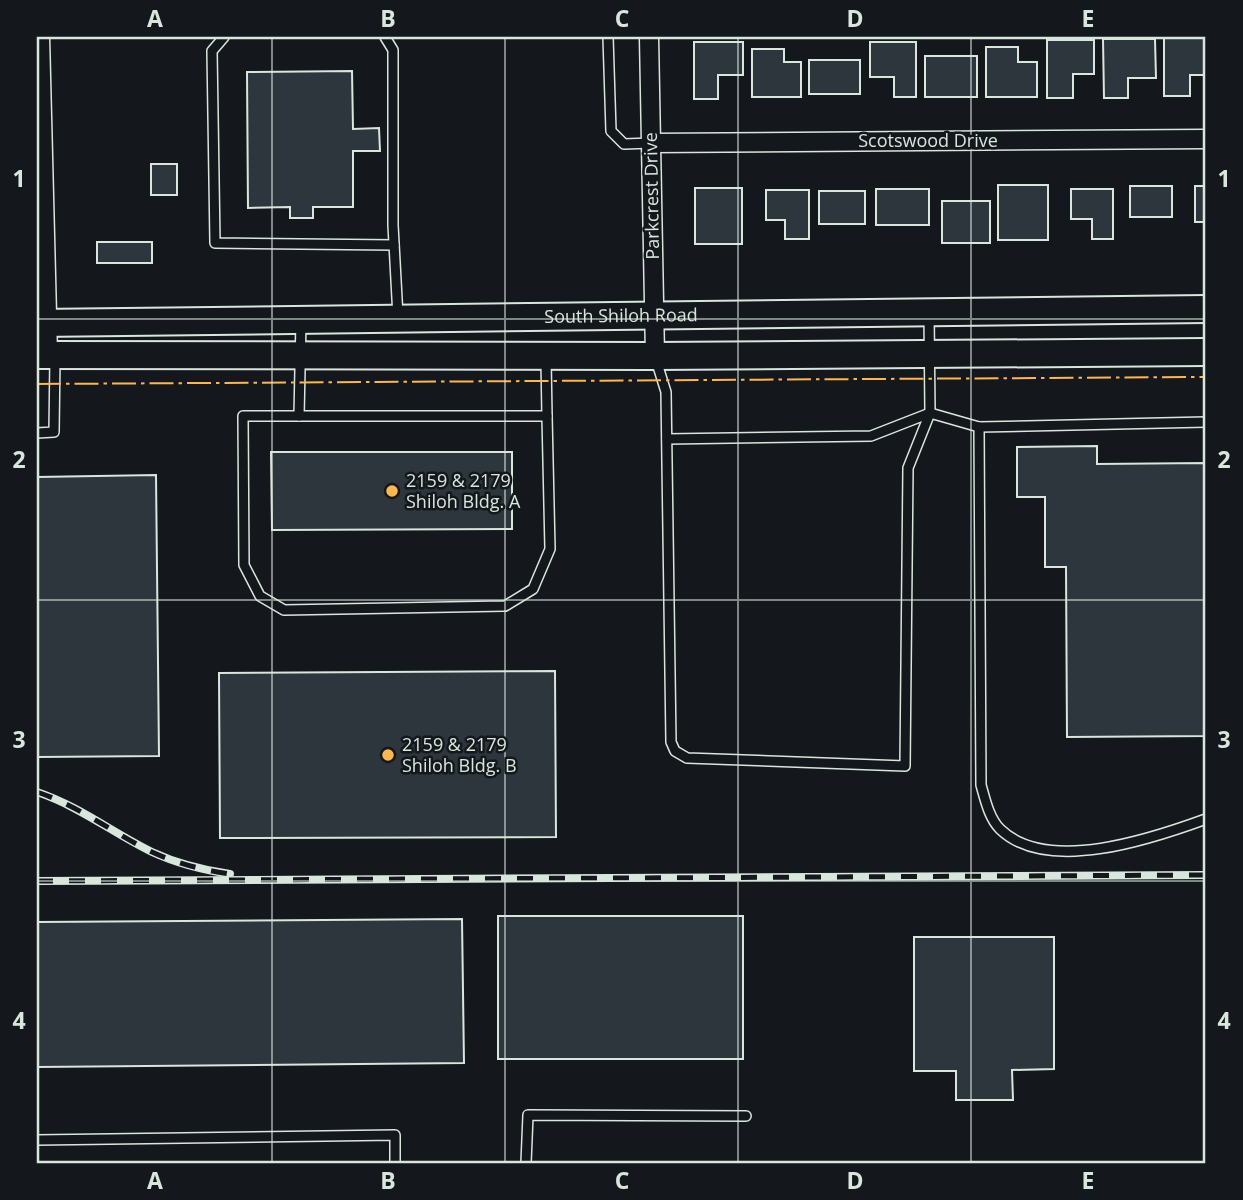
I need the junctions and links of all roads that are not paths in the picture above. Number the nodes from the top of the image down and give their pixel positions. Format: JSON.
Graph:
{"nodes":[{"id":1,"x":40,"y":37,"type":"edge"},
{"id":2,"x":224,"y":37,"type":"edge"},
{"id":3,"x":385,"y":37,"type":"edge"},
{"id":4,"x":608,"y":37,"type":"edge"},
{"id":5,"x":649,"y":37,"type":"edge"},
{"id":6,"x":1206,"y":139,"type":"edge"},
{"id":7,"x":650,"y":143,"type":"junction"},
{"id":8,"x":41,"y":225,"type":"edge"},
{"id":9,"x":394,"y":245,"type":"junction"},
{"id":10,"x":1206,"y":309,"type":"edge"},
{"id":11,"x":929,"y":313,"type":"junction"},
{"id":12,"x":654,"y":316,"type":"junction"},
{"id":13,"x":398,"y":319,"type":"junction"},
{"id":14,"x":301,"y":320,"type":"junction"},
{"id":15,"x":42,"y":323,"type":"edge"},
{"id":16,"x":1206,"y":352,"type":"edge"},
{"id":17,"x":930,"y":354,"type":"junction"},
{"id":18,"x":47,"y":355,"type":"edge"},
{"id":19,"x":546,"y":356,"type":"junction"},
{"id":20,"x":655,"y":356,"type":"junction"},
{"id":21,"x":301,"y":357,"type":"junction"},
{"id":22,"x":930,"y":412,"type":"junction"},
{"id":23,"x":299,"y":416,"type":"junction"},
{"id":24,"x":547,"y":416,"type":"junction"},
{"id":25,"x":1206,"y":422,"type":"edge"},
{"id":26,"x":979,"y":427,"type":"junction"},
{"id":27,"x":37,"y":433,"type":"edge"},
{"id":28,"x":667,"y":439,"type":"junction"},
{"id":29,"x":1206,"y":819,"type":"edge"},
{"id":30,"x":746,"y":1116,"type":"dead end"},
{"id":31,"x":37,"y":1140,"type":"edge"},
{"id":32,"x":395,"y":1163,"type":"edge"},
{"id":33,"x":526,"y":1163,"type":"edge"}],
"edges":[{"from":1,"to":8,"type":"street"},
{"from":2,"to":9,"type":"lane"},
{"from":3,"to":9,"type":"lane"},
{"from":4,"to":7,"type":"lane"},
{"from":5,"to":7,"type":"street","name":"Parkcrest Drive"},
{"from":6,"to":7,"type":"street","name":"Scotswood Drive"},
{"from":7,"to":12,"type":"street","name":"Parkcrest Drive"},
{"from":8,"to":15,"type":"street"},
{"from":9,"to":13,"type":"lane"},
{"from":10,"to":11,"type":"main road","name":"South Shiloh Road"},
{"from":11,"to":12,"type":"main road","name":"South Shiloh Road"},
{"from":11,"to":17,"type":"lane"},
{"from":12,"to":13,"type":"main road","name":"South Shiloh Road"},
{"from":12,"to":20,"type":"street","name":"Parkcrest Drive"},
{"from":13,"to":14,"type":"main road","name":"South Shiloh Road"},
{"from":14,"to":15,"type":"main road","name":"South Shiloh Road"},
{"from":14,"to":21,"type":"lane"},
{"from":15,"to":18,"type":"street"},
{"from":16,"to":17,"type":"main road"},
{"from":17,"to":20,"type":"main road"},
{"from":17,"to":22,"type":"lane"},
{"from":18,"to":21,"type":"main road"},
{"from":18,"to":27,"type":"lane"},
{"from":19,"to":20,"type":"main road"},
{"from":19,"to":21,"type":"main road"},
{"from":19,"to":24,"type":"lane"},
{"from":20,"to":28,"type":"lane"},
{"from":21,"to":23,"type":"lane"},
{"from":22,"to":26,"type":"lane"},
{"from":22,"to":28,"type":"lane"},
{"from":22,"to":28,"type":"lane"},
{"from":23,"to":24,"type":"lane"},
{"from":23,"to":24,"type":"lane"},
{"from":25,"to":26,"type":"lane"},
{"from":26,"to":29,"type":"lane"},
{"from":30,"to":33,"type":"lane"},
{"from":31,"to":32,"type":"lane"}]}
